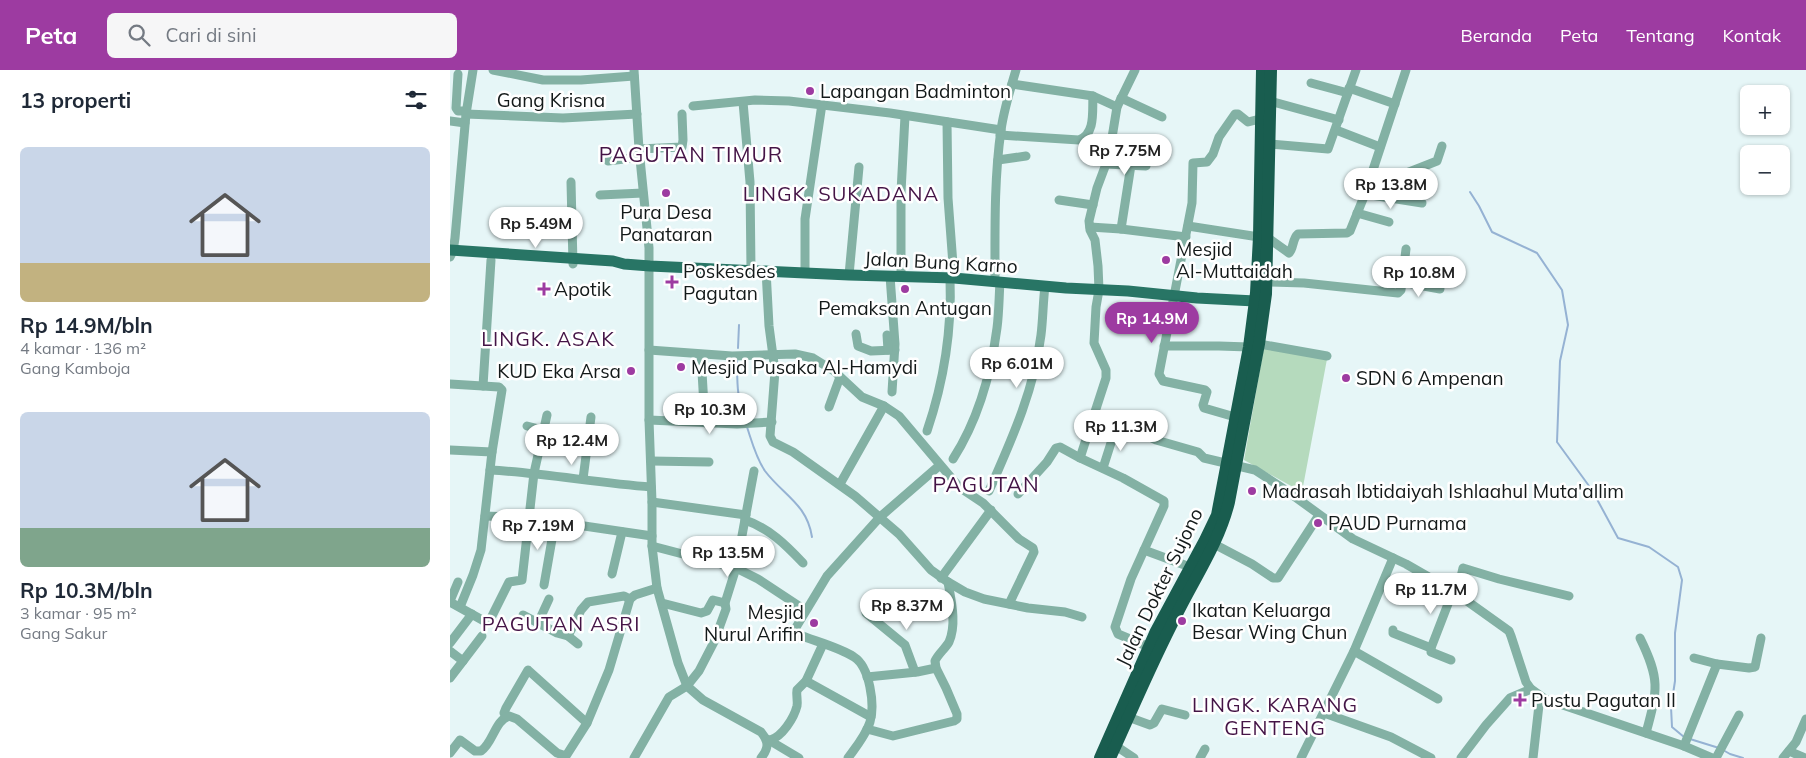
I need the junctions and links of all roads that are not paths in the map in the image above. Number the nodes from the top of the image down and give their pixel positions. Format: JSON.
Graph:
{"nodes":[{"id":1,"x":473,"y":70,"type":"edge"},
{"id":2,"x":493,"y":70,"type":"edge"},
{"id":3,"x":1016,"y":70,"type":"edge"},
{"id":4,"x":1135,"y":70,"type":"edge"},
{"id":5,"x":1262,"y":70,"type":"edge"},
{"id":6,"x":1271,"y":70,"type":"edge"},
{"id":7,"x":1356,"y":70,"type":"edge"},
{"id":8,"x":1406,"y":70,"type":"edge"},
{"id":9,"x":634,"y":73,"type":"edge"},
{"id":10,"x":458,"y":74,"type":"dead end"},
{"id":11,"x":1311,"y":83,"type":"dead end"},
{"id":12,"x":1012,"y":84,"type":"junction"},
{"id":13,"x":453,"y":89,"type":"edge"},
{"id":14,"x":1348,"y":91,"type":"junction"},
{"id":15,"x":1093,"y":96,"type":"junction"},
{"id":16,"x":1270,"y":101,"type":"junction"},
{"id":17,"x":743,"y":102,"type":"junction"},
{"id":18,"x":1119,"y":103,"type":"junction"},
{"id":19,"x":822,"y":104,"type":"junction"},
{"id":20,"x":1394,"y":104,"type":"junction"},
{"id":21,"x":693,"y":106,"type":"dead end"},
{"id":22,"x":637,"y":114,"type":"junction"},
{"id":23,"x":682,"y":114,"type":"dead end"},
{"id":24,"x":466,"y":116,"type":"junction"},
{"id":25,"x":905,"y":116,"type":"junction"},
{"id":26,"x":1162,"y":117,"type":"dead end"},
{"id":27,"x":1260,"y":119,"type":"junction"},
{"id":28,"x":1339,"y":120,"type":"junction"},
{"id":29,"x":450,"y":121,"type":"edge"},
{"id":30,"x":947,"y":122,"type":"junction"},
{"id":31,"x":1336,"y":130,"type":"junction"},
{"id":32,"x":1001,"y":133,"type":"junction"},
{"id":33,"x":1270,"y":144,"type":"junction"},
{"id":34,"x":1442,"y":146,"type":"dead end"},
{"id":35,"x":1380,"y":147,"type":"junction"},
{"id":36,"x":640,"y":153,"type":"junction"},
{"id":37,"x":1026,"y":156,"type":"dead end"},
{"id":38,"x":1002,"y":160,"type":"junction"},
{"id":39,"x":608,"y":161,"type":"dead end"},
{"id":40,"x":1106,"y":164,"type":"junction"},
{"id":41,"x":1131,"y":165,"type":"junction"},
{"id":42,"x":1146,"y":166,"type":"dead end"},
{"id":43,"x":859,"y":167,"type":"dead end"},
{"id":44,"x":1264,"y":170,"type":"junction"},
{"id":45,"x":1372,"y":174,"type":"junction"},
{"id":46,"x":571,"y":182,"type":"dead end"},
{"id":47,"x":643,"y":193,"type":"junction"},
{"id":48,"x":1365,"y":194,"type":"junction"},
{"id":49,"x":600,"y":195,"type":"dead end"},
{"id":50,"x":1059,"y":200,"type":"dead end"},
{"id":51,"x":1422,"y":203,"type":"dead end"},
{"id":52,"x":1093,"y":205,"type":"junction"},
{"id":53,"x":1357,"y":214,"type":"junction"},
{"id":54,"x":1389,"y":222,"type":"dead end"},
{"id":55,"x":1188,"y":226,"type":"junction"},
{"id":56,"x":1090,"y":227,"type":"junction"},
{"id":57,"x":1121,"y":229,"type":"junction"},
{"id":58,"x":1186,"y":237,"type":"junction"},
{"id":59,"x":1264,"y":238,"type":"junction"},
{"id":60,"x":1406,"y":249,"type":"dead end"},
{"id":61,"x":451,"y":254,"type":"edge"},
{"id":62,"x":491,"y":260,"type":"junction"},
{"id":63,"x":573,"y":261,"type":"junction"},
{"id":64,"x":650,"y":266,"type":"junction"},
{"id":65,"x":751,"y":270,"type":"junction"},
{"id":66,"x":766,"y":270,"type":"junction"},
{"id":67,"x":805,"y":272,"type":"junction"},
{"id":68,"x":849,"y":275,"type":"junction"},
{"id":69,"x":896,"y":276,"type":"junction"},
{"id":70,"x":952,"y":278,"type":"junction"},
{"id":71,"x":997,"y":281,"type":"junction"},
{"id":72,"x":1402,"y":282,"type":"junction"},
{"id":73,"x":1045,"y":286,"type":"junction"},
{"id":74,"x":1099,"y":290,"type":"junction"},
{"id":75,"x":1440,"y":290,"type":"dead end"},
{"id":76,"x":1174,"y":296,"type":"junction"},
{"id":77,"x":1260,"y":299,"type":"junction"},
{"id":78,"x":856,"y":334,"type":"dead end"},
{"id":79,"x":887,"y":335,"type":"dead end"},
{"id":80,"x":1164,"y":346,"type":"junction"},
{"id":81,"x":1254,"y":346,"type":"junction"},
{"id":82,"x":649,"y":350,"type":"junction"},
{"id":83,"x":891,"y":350,"type":"junction"},
{"id":84,"x":701,"y":355,"type":"junction"},
{"id":85,"x":773,"y":355,"type":"junction"},
{"id":86,"x":1327,"y":356,"type":"dead end"},
{"id":87,"x":840,"y":377,"type":"junction"},
{"id":88,"x":450,"y":384,"type":"edge"},
{"id":89,"x":483,"y":386,"type":"junction"},
{"id":90,"x":892,"y":392,"type":"dead end"},
{"id":91,"x":884,"y":406,"type":"junction"},
{"id":92,"x":829,"y":407,"type":"dead end"},
{"id":93,"x":547,"y":414,"type":"dead end"},
{"id":94,"x":1235,"y":417,"type":"junction"},
{"id":95,"x":591,"y":418,"type":"dead end"},
{"id":96,"x":649,"y":420,"type":"junction"},
{"id":97,"x":705,"y":423,"type":"junction"},
{"id":98,"x":527,"y":426,"type":"dead end"},
{"id":99,"x":771,"y":427,"type":"junction"},
{"id":100,"x":543,"y":430,"type":"junction"},
{"id":101,"x":927,"y":431,"type":"dead end"},
{"id":102,"x":450,"y":450,"type":"edge"},
{"id":103,"x":492,"y":452,"type":"junction"},
{"id":104,"x":1080,"y":458,"type":"junction"},
{"id":105,"x":953,"y":459,"type":"dead end"},
{"id":106,"x":651,"y":461,"type":"junction"},
{"id":107,"x":709,"y":462,"type":"dead end"},
{"id":108,"x":1232,"y":464,"type":"junction"},
{"id":109,"x":940,"y":465,"type":"junction"},
{"id":110,"x":1103,"y":468,"type":"junction"},
{"id":111,"x":490,"y":470,"type":"junction"},
{"id":112,"x":754,"y":471,"type":"dead end"},
{"id":113,"x":534,"y":473,"type":"junction"},
{"id":114,"x":583,"y":479,"type":"junction"},
{"id":115,"x":840,"y":484,"type":"junction"},
{"id":116,"x":651,"y":487,"type":"junction"},
{"id":117,"x":989,"y":491,"type":"dead end"},
{"id":118,"x":1018,"y":494,"type":"dead end"},
{"id":119,"x":652,"y":502,"type":"junction"},
{"id":120,"x":991,"y":510,"type":"junction"},
{"id":121,"x":1318,"y":515,"type":"junction"},
{"id":122,"x":484,"y":516,"type":"junction"},
{"id":123,"x":746,"y":517,"type":"junction"},
{"id":124,"x":880,"y":517,"type":"junction"},
{"id":125,"x":530,"y":518,"type":"junction"},
{"id":126,"x":555,"y":522,"type":"junction"},
{"id":127,"x":622,"y":532,"type":"junction"},
{"id":128,"x":652,"y":536,"type":"junction"},
{"id":129,"x":1214,"y":544,"type":"junction"},
{"id":130,"x":652,"y":546,"type":"junction"},
{"id":131,"x":1144,"y":550,"type":"junction"},
{"id":132,"x":1393,"y":558,"type":"junction"},
{"id":133,"x":803,"y":563,"type":"dead end"},
{"id":134,"x":1190,"y":567,"type":"junction"},
{"id":135,"x":736,"y":568,"type":"junction"},
{"id":136,"x":612,"y":574,"type":"dead end"},
{"id":137,"x":945,"y":580,"type":"junction"},
{"id":138,"x":458,"y":582,"type":"dead end"},
{"id":139,"x":544,"y":585,"type":"dead end"},
{"id":140,"x":657,"y":588,"type":"junction"},
{"id":141,"x":1455,"y":593,"type":"junction"},
{"id":142,"x":1569,"y":596,"type":"dead end"},
{"id":143,"x":549,"y":599,"type":"dead end"},
{"id":144,"x":630,"y":599,"type":"junction"},
{"id":145,"x":450,"y":601,"type":"edge"},
{"id":146,"x":662,"y":603,"type":"junction"},
{"id":147,"x":725,"y":603,"type":"junction"},
{"id":148,"x":1009,"y":604,"type":"junction"},
{"id":149,"x":460,"y":607,"type":"junction"},
{"id":150,"x":805,"y":610,"type":"junction"},
{"id":151,"x":866,"y":613,"type":"dead end"},
{"id":152,"x":474,"y":615,"type":"junction"},
{"id":153,"x":523,"y":615,"type":"dead end"},
{"id":154,"x":1082,"y":617,"type":"dead end"},
{"id":155,"x":538,"y":623,"type":"junction"},
{"id":156,"x":1393,"y":630,"type":"dead end"},
{"id":157,"x":482,"y":636,"type":"dead end"},
{"id":158,"x":568,"y":636,"type":"junction"},
{"id":159,"x":1640,"y":638,"type":"dead end"},
{"id":160,"x":1761,"y":638,"type":"dead end"},
{"id":161,"x":450,"y":643,"type":"edge"},
{"id":162,"x":578,"y":644,"type":"dead end"},
{"id":163,"x":823,"y":644,"type":"junction"},
{"id":164,"x":1149,"y":647,"type":"junction"},
{"id":165,"x":1431,"y":648,"type":"junction"},
{"id":166,"x":450,"y":651,"type":"edge"},
{"id":167,"x":1354,"y":651,"type":"junction"},
{"id":168,"x":1694,"y":658,"type":"dead end"},
{"id":169,"x":1451,"y":660,"type":"dead end"},
{"id":170,"x":464,"y":661,"type":"junction"},
{"id":171,"x":1717,"y":664,"type":"junction"},
{"id":172,"x":936,"y":668,"type":"junction"},
{"id":173,"x":915,"y":672,"type":"junction"},
{"id":174,"x":867,"y":677,"type":"junction"},
{"id":175,"x":450,"y":678,"type":"edge"},
{"id":176,"x":806,"y":681,"type":"junction"},
{"id":177,"x":687,"y":686,"type":"junction"},
{"id":178,"x":1531,"y":689,"type":"junction"},
{"id":179,"x":1540,"y":696,"type":"junction"},
{"id":180,"x":1438,"y":699,"type":"dead end"},
{"id":181,"x":1129,"y":703,"type":"junction"},
{"id":182,"x":1324,"y":713,"type":"junction"},
{"id":183,"x":1185,"y":715,"type":"dead end"},
{"id":184,"x":1739,"y":716,"type":"dead end"},
{"id":185,"x":506,"y":717,"type":"junction"},
{"id":186,"x":871,"y":717,"type":"junction"},
{"id":187,"x":1128,"y":717,"type":"junction"},
{"id":188,"x":1806,"y":720,"type":"edge"},
{"id":189,"x":587,"y":722,"type":"junction"},
{"id":190,"x":867,"y":729,"type":"junction"},
{"id":191,"x":1646,"y":733,"type":"junction"},
{"id":192,"x":768,"y":740,"type":"junction"},
{"id":193,"x":1687,"y":740,"type":"junction"},
{"id":194,"x":1116,"y":746,"type":"junction"},
{"id":195,"x":1205,"y":750,"type":"dead end"},
{"id":196,"x":450,"y":753,"type":"edge"},
{"id":197,"x":1695,"y":754,"type":"edge"},
{"id":198,"x":1717,"y":754,"type":"edge"},
{"id":199,"x":1786,"y":754,"type":"edge"},
{"id":200,"x":564,"y":757,"type":"edge"},
{"id":201,"x":634,"y":758,"type":"edge"},
{"id":202,"x":761,"y":758,"type":"edge"},
{"id":203,"x":799,"y":758,"type":"edge"},
{"id":204,"x":848,"y":758,"type":"edge"},
{"id":205,"x":1100,"y":758,"type":"edge"},
{"id":206,"x":1110,"y":758,"type":"edge"},
{"id":207,"x":1134,"y":758,"type":"edge"},
{"id":208,"x":1200,"y":758,"type":"edge"},
{"id":209,"x":1301,"y":758,"type":"edge"},
{"id":210,"x":1432,"y":758,"type":"edge"},
{"id":211,"x":1461,"y":758,"type":"edge"},
{"id":212,"x":1533,"y":758,"type":"edge"},
{"id":213,"x":1805,"y":758,"type":"edge"}],
"edges":[{"from":1,"to":24,"type":"street"},
{"from":2,"to":9,"type":"street"},
{"from":3,"to":12,"type":"street"},
{"from":4,"to":18,"type":"street"},
{"from":5,"to":27,"type":"highway","name":"Jalan Dokter Sujono"},
{"from":6,"to":16,"type":"highway"},
{"from":7,"to":14,"type":"street"},
{"from":8,"to":20,"type":"street"},
{"from":9,"to":22,"type":"street"},
{"from":10,"to":13,"type":"street"},
{"from":11,"to":14,"type":"street"},
{"from":12,"to":15,"type":"street"},
{"from":12,"to":32,"type":"street"},
{"from":13,"to":24,"type":"street"},
{"from":14,"to":20,"type":"street"},
{"from":14,"to":28,"type":"street"},
{"from":15,"to":18,"type":"street"},
{"from":15,"to":32,"type":"street"},
{"from":16,"to":28,"type":"street"},
{"from":16,"to":33,"type":"highway"},
{"from":17,"to":19,"type":"street"},
{"from":17,"to":21,"type":"street"},
{"from":17,"to":65,"type":"street"},
{"from":18,"to":26,"type":"street"},
{"from":18,"to":40,"type":"street"},
{"from":19,"to":25,"type":"street"},
{"from":19,"to":67,"type":"street"},
{"from":20,"to":35,"type":"street"},
{"from":22,"to":24,"type":"street","name":"Gang Krisna"},
{"from":22,"to":36,"type":"street"},
{"from":23,"to":36,"type":"street"},
{"from":24,"to":29,"type":"street","name":"Gang Krisna"},
{"from":24,"to":61,"type":"street"},
{"from":25,"to":30,"type":"street"},
{"from":25,"to":69,"type":"street"},
{"from":27,"to":44,"type":"highway","name":"Jalan Dokter Sujono"},
{"from":27,"to":55,"type":"street"},
{"from":28,"to":31,"type":"street"},
{"from":30,"to":32,"type":"street"},
{"from":30,"to":70,"type":"street"},
{"from":31,"to":33,"type":"street"},
{"from":31,"to":35,"type":"street"},
{"from":32,"to":38,"type":"street"},
{"from":33,"to":44,"type":"highway"},
{"from":34,"to":45,"type":"street"},
{"from":35,"to":45,"type":"street"},
{"from":36,"to":39,"type":"street"},
{"from":36,"to":47,"type":"street"},
{"from":37,"to":38,"type":"street"},
{"from":38,"to":71,"type":"street"},
{"from":40,"to":41,"type":"street"},
{"from":40,"to":52,"type":"street"},
{"from":41,"to":42,"type":"street"},
{"from":41,"to":57,"type":"street"},
{"from":43,"to":68,"type":"street"},
{"from":44,"to":59,"type":"highway","name":"Jalan Dokter Sujono"},
{"from":45,"to":48,"type":"street"},
{"from":46,"to":63,"type":"street"},
{"from":47,"to":49,"type":"street"},
{"from":47,"to":64,"type":"street"},
{"from":48,"to":51,"type":"street"},
{"from":48,"to":53,"type":"street"},
{"from":50,"to":52,"type":"street"},
{"from":52,"to":56,"type":"street"},
{"from":53,"to":54,"type":"street"},
{"from":53,"to":59,"type":"street"},
{"from":55,"to":58,"type":"street"},
{"from":55,"to":59,"type":"street"},
{"from":56,"to":57,"type":"street"},
{"from":56,"to":74,"type":"street"},
{"from":57,"to":58,"type":"street"},
{"from":58,"to":76,"type":"street"},
{"from":59,"to":77,"type":"highway","name":"Jalan Dokter Sujono"},
{"from":60,"to":72,"type":"street"},
{"from":61,"to":62,"type":"main road","name":"Jalan Bung Karno"},
{"from":61,"to":63,"type":"main road","name":"Jalan Bung Karno"},
{"from":62,"to":63,"type":"main road","name":"Jalan Bung Karno"},
{"from":62,"to":89,"type":"street"},
{"from":63,"to":64,"type":"main road","name":"Jalan Bung Karno"},
{"from":64,"to":65,"type":"main road","name":"Jalan Bung Karno"},
{"from":64,"to":82,"type":"street"},
{"from":65,"to":66,"type":"main road","name":"Jalan Bung Karno"},
{"from":66,"to":67,"type":"main road","name":"Jalan Bung Karno"},
{"from":66,"to":85,"type":"street"},
{"from":67,"to":68,"type":"main road","name":"Jalan Bung Karno"},
{"from":68,"to":69,"type":"main road","name":"Jalan Bung Karno"},
{"from":69,"to":70,"type":"main road","name":"Jalan Bung Karno"},
{"from":69,"to":83,"type":"street"},
{"from":70,"to":71,"type":"main road","name":"Jalan Bung Karno"},
{"from":70,"to":101,"type":"street"},
{"from":71,"to":73,"type":"main road","name":"Jalan Bung Karno"},
{"from":71,"to":105,"type":"street"},
{"from":72,"to":75,"type":"street"},
{"from":72,"to":77,"type":"street"},
{"from":73,"to":74,"type":"main road","name":"Jalan Bung Karno"},
{"from":73,"to":117,"type":"street"},
{"from":74,"to":76,"type":"main road","name":"Jalan Bung Karno"},
{"from":74,"to":104,"type":"street"},
{"from":76,"to":77,"type":"main road","name":"Jalan Bung Karno"},
{"from":76,"to":80,"type":"street"},
{"from":77,"to":81,"type":"highway","name":"Jalan Dokter Sujono"},
{"from":78,"to":83,"type":"street"},
{"from":79,"to":83,"type":"street"},
{"from":80,"to":81,"type":"street"},
{"from":80,"to":94,"type":"street"},
{"from":81,"to":86,"type":"street"},
{"from":81,"to":94,"type":"highway","name":"Jalan Dokter Sujono"},
{"from":81,"to":108,"type":"highway"},
{"from":82,"to":84,"type":"street"},
{"from":82,"to":96,"type":"street"},
{"from":83,"to":90,"type":"street"},
{"from":84,"to":85,"type":"street"},
{"from":84,"to":97,"type":"street"},
{"from":85,"to":87,"type":"street"},
{"from":85,"to":99,"type":"street"},
{"from":87,"to":91,"type":"street"},
{"from":87,"to":92,"type":"street"},
{"from":88,"to":89,"type":"street"},
{"from":89,"to":103,"type":"street"},
{"from":91,"to":109,"type":"street"},
{"from":91,"to":115,"type":"street"},
{"from":93,"to":100,"type":"street"},
{"from":94,"to":108,"type":"highway","name":"Jalan Dokter Sujono"},
{"from":95,"to":114,"type":"street"},
{"from":96,"to":97,"type":"street"},
{"from":96,"to":106,"type":"street"},
{"from":97,"to":99,"type":"street"},
{"from":98,"to":100,"type":"street"},
{"from":99,"to":115,"type":"street"},
{"from":100,"to":113,"type":"street"},
{"from":102,"to":103,"type":"street"},
{"from":103,"to":111,"type":"street"},
{"from":104,"to":110,"type":"street"},
{"from":104,"to":118,"type":"street"},
{"from":106,"to":107,"type":"street"},
{"from":106,"to":116,"type":"street"},
{"from":108,"to":110,"type":"street"},
{"from":108,"to":121,"type":"street"},
{"from":108,"to":129,"type":"highway"},
{"from":108,"to":134,"type":"highway","name":"Jalan Dokter Sujono"},
{"from":109,"to":120,"type":"street"},
{"from":109,"to":124,"type":"street"},
{"from":110,"to":131,"type":"street"},
{"from":111,"to":113,"type":"street"},
{"from":111,"to":122,"type":"street"},
{"from":112,"to":123,"type":"street"},
{"from":113,"to":114,"type":"street"},
{"from":113,"to":125,"type":"street"},
{"from":114,"to":116,"type":"street"},
{"from":115,"to":124,"type":"street"},
{"from":116,"to":119,"type":"street"},
{"from":119,"to":123,"type":"street"},
{"from":119,"to":128,"type":"street"},
{"from":120,"to":137,"type":"street"},
{"from":120,"to":148,"type":"street"},
{"from":121,"to":129,"type":"street"},
{"from":121,"to":132,"type":"street"},
{"from":122,"to":125,"type":"street"},
{"from":122,"to":149,"type":"street"},
{"from":123,"to":133,"type":"street"},
{"from":123,"to":135,"type":"street"},
{"from":124,"to":137,"type":"street"},
{"from":124,"to":150,"type":"street"},
{"from":125,"to":126,"type":"street"},
{"from":125,"to":152,"type":"street"},
{"from":126,"to":127,"type":"street"},
{"from":126,"to":139,"type":"street"},
{"from":127,"to":128,"type":"street"},
{"from":127,"to":136,"type":"street"},
{"from":128,"to":130,"type":"street"},
{"from":129,"to":181,"type":"highway"},
{"from":130,"to":135,"type":"street"},
{"from":130,"to":140,"type":"street"},
{"from":131,"to":134,"type":"street"},
{"from":131,"to":164,"type":"street"},
{"from":132,"to":141,"type":"street"},
{"from":132,"to":167,"type":"street"},
{"from":134,"to":164,"type":"highway","name":"Jalan Dokter Sujono"},
{"from":135,"to":147,"type":"street"},
{"from":135,"to":150,"type":"street"},
{"from":137,"to":148,"type":"street"},
{"from":137,"to":172,"type":"street"},
{"from":138,"to":145,"type":"street"},
{"from":140,"to":144,"type":"street"},
{"from":140,"to":146,"type":"street"},
{"from":141,"to":142,"type":"street"},
{"from":141,"to":165,"type":"street"},
{"from":141,"to":178,"type":"street"},
{"from":143,"to":155,"type":"street"},
{"from":144,"to":158,"type":"street"},
{"from":144,"to":189,"type":"street"},
{"from":145,"to":149,"type":"street"},
{"from":146,"to":147,"type":"street"},
{"from":146,"to":177,"type":"street"},
{"from":147,"to":177,"type":"street"},
{"from":148,"to":154,"type":"street"},
{"from":149,"to":152,"type":"street"},
{"from":150,"to":163,"type":"street"},
{"from":151,"to":173,"type":"street"},
{"from":152,"to":161,"type":"street"},
{"from":153,"to":155,"type":"street"},
{"from":155,"to":158,"type":"street"},
{"from":156,"to":165,"type":"street"},
{"from":157,"to":170,"type":"street"},
{"from":158,"to":162,"type":"street"},
{"from":159,"to":191,"type":"street"},
{"from":160,"to":171,"type":"street"},
{"from":163,"to":174,"type":"street"},
{"from":163,"to":176,"type":"street"},
{"from":164,"to":181,"type":"highway","name":"Jalan Dokter Sujono"},
{"from":165,"to":169,"type":"street"},
{"from":166,"to":170,"type":"street"},
{"from":167,"to":180,"type":"street"},
{"from":167,"to":182,"type":"street"},
{"from":168,"to":171,"type":"street"},
{"from":170,"to":175,"type":"street"},
{"from":171,"to":193,"type":"street"},
{"from":172,"to":173,"type":"street"},
{"from":172,"to":190,"type":"street"},
{"from":173,"to":174,"type":"street"},
{"from":174,"to":186,"type":"street"},
{"from":176,"to":186,"type":"street"},
{"from":176,"to":192,"type":"street"},
{"from":177,"to":192,"type":"street"},
{"from":177,"to":201,"type":"street"},
{"from":178,"to":179,"type":"street"},
{"from":178,"to":211,"type":"street"},
{"from":179,"to":191,"type":"street"},
{"from":179,"to":212,"type":"street"},
{"from":181,"to":187,"type":"highway"},
{"from":181,"to":205,"type":"highway","name":"Jalan Dokter Sujono"},
{"from":182,"to":209,"type":"street"},
{"from":182,"to":210,"type":"street"},
{"from":183,"to":187,"type":"street"},
{"from":184,"to":198,"type":"street"},
{"from":185,"to":189,"type":"street"},
{"from":185,"to":196,"type":"street"},
{"from":185,"to":200,"type":"street"},
{"from":186,"to":190,"type":"street"},
{"from":187,"to":194,"type":"highway"},
{"from":188,"to":199,"type":"street"},
{"from":189,"to":200,"type":"street"},
{"from":190,"to":204,"type":"street"},
{"from":191,"to":193,"type":"street"},
{"from":192,"to":202,"type":"street"},
{"from":192,"to":203,"type":"street"},
{"from":193,"to":197,"type":"street"},
{"from":194,"to":206,"type":"highway"},
{"from":194,"to":207,"type":"street"},
{"from":195,"to":208,"type":"street"},
{"from":197,"to":198,"type":"street"},
{"from":199,"to":213,"type":"street"}]}
